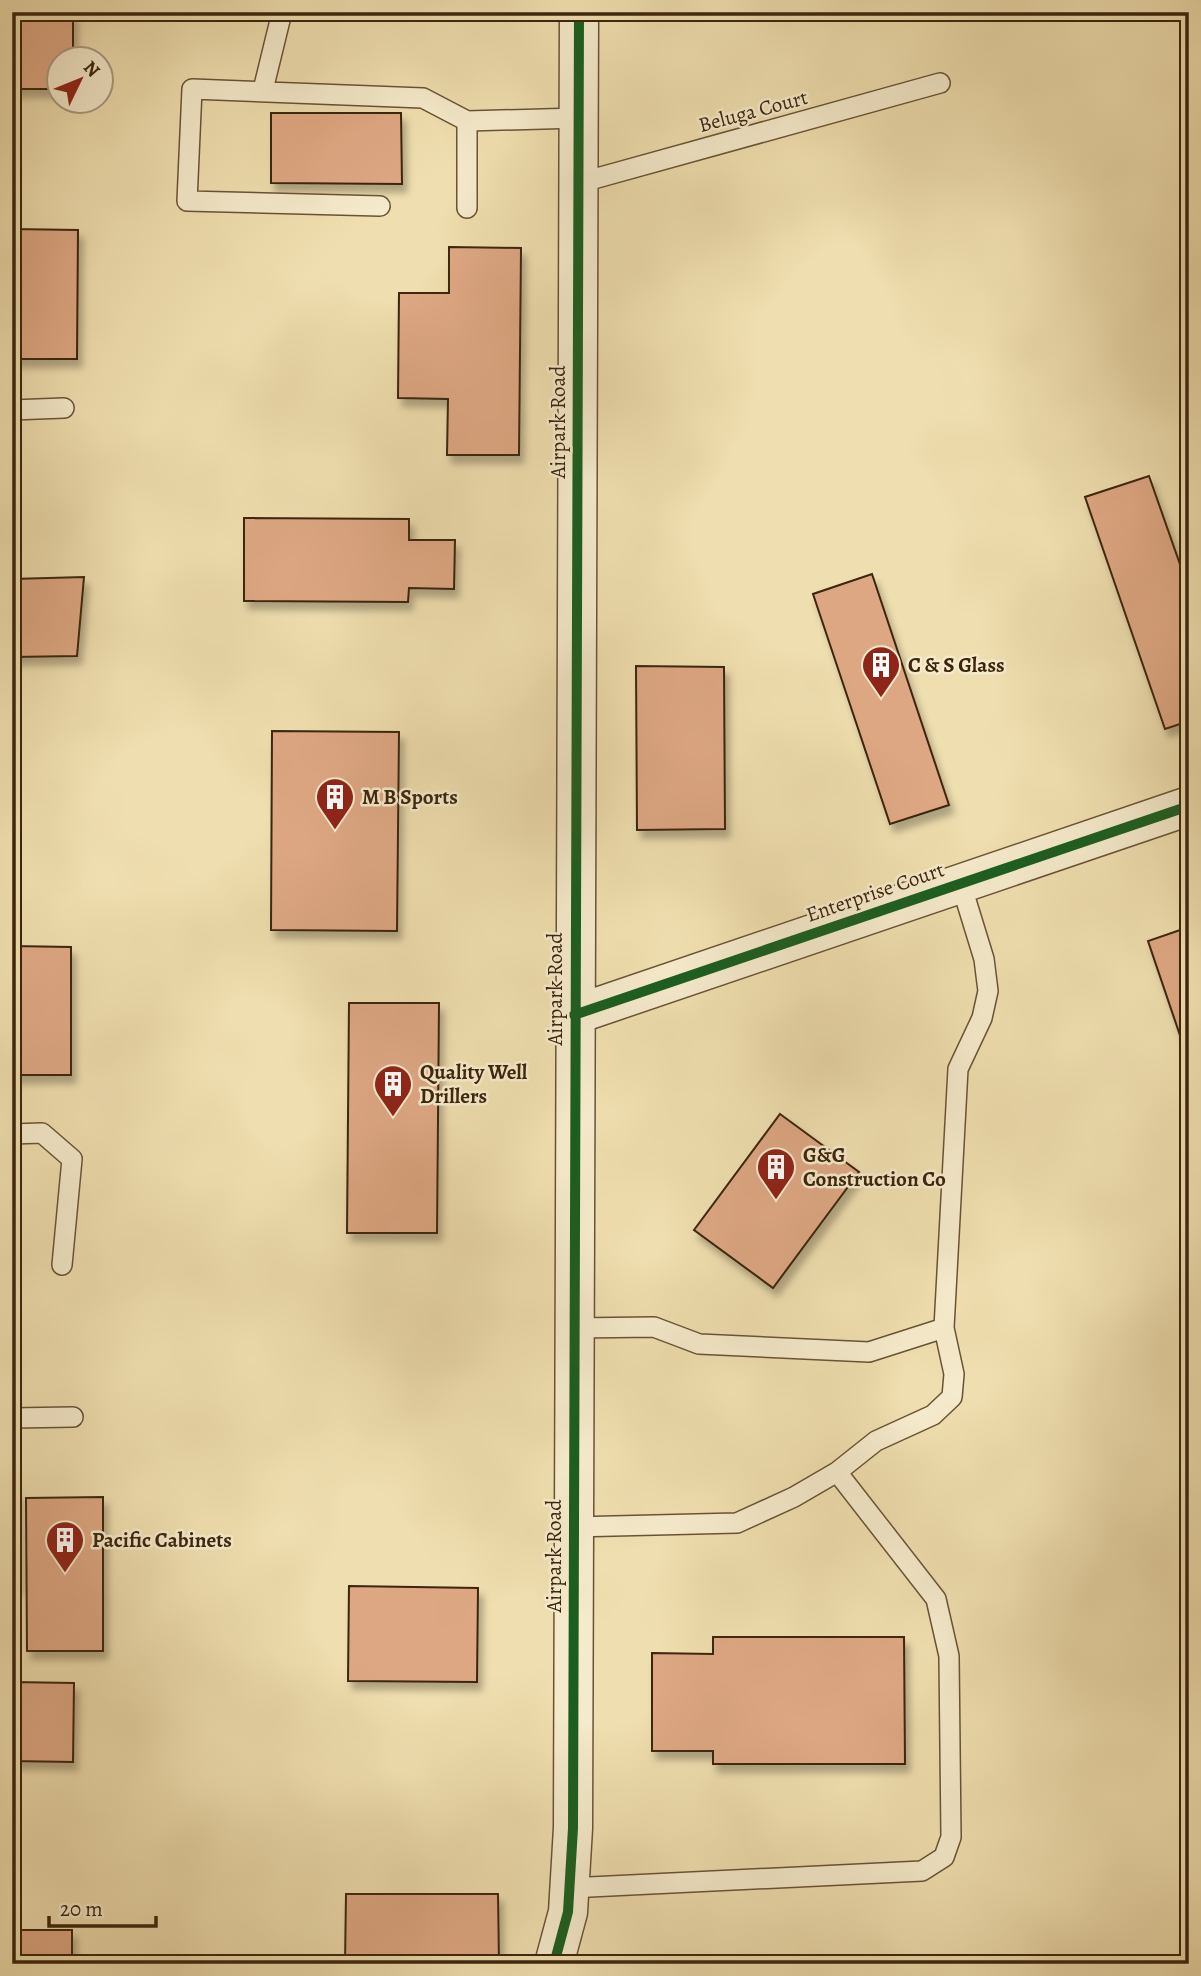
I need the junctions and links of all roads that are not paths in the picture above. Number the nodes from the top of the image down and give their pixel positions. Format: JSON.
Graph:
{"nodes":[{"id":1,"x":282,"y":12,"type":"edge"},
{"id":2,"x":579,"y":12,"type":"edge"},
{"id":3,"x":940,"y":83,"type":"dead end"},
{"id":4,"x":262,"y":90,"type":"junction"},
{"id":5,"x":578,"y":118,"type":"junction"},
{"id":6,"x":467,"y":121,"type":"junction"},
{"id":7,"x":579,"y":183,"type":"junction"},
{"id":8,"x":380,"y":206,"type":"dead end"},
{"id":9,"x":467,"y":208,"type":"dead end"},
{"id":10,"x":64,"y":408,"type":"dead end"},
{"id":11,"x":12,"y":410,"type":"edge"},
{"id":12,"x":1189,"y":806,"type":"edge"},
{"id":13,"x":961,"y":884,"type":"junction"},
{"id":14,"x":574,"y":1015,"type":"junction"},
{"id":15,"x":12,"y":1134,"type":"edge"},
{"id":16,"x":62,"y":1265,"type":"dead end"},
{"id":17,"x":574,"y":1328,"type":"junction"},
{"id":18,"x":944,"y":1328,"type":"junction"},
{"id":19,"x":73,"y":1417,"type":"dead end"},
{"id":20,"x":12,"y":1418,"type":"edge"},
{"id":21,"x":837,"y":1472,"type":"junction"},
{"id":22,"x":573,"y":1527,"type":"junction"},
{"id":23,"x":569,"y":1888,"type":"junction"},
{"id":24,"x":554,"y":1964,"type":"edge"}],
"edges":[{"from":1,"to":4,"type":"lane"},
{"from":2,"to":5,"type":"street","name":"Airpark Road"},
{"from":3,"to":7,"type":"lane","name":"Beluga Court"},
{"from":4,"to":6,"type":"lane"},
{"from":4,"to":8,"type":"lane"},
{"from":5,"to":6,"type":"lane"},
{"from":5,"to":7,"type":"street","name":"Airpark Road"},
{"from":6,"to":9,"type":"lane"},
{"from":7,"to":14,"type":"street","name":"Airpark Road"},
{"from":10,"to":11,"type":"lane"},
{"from":12,"to":13,"type":"street","name":"Enterprise Court"},
{"from":13,"to":14,"type":"street","name":"Enterprise Court"},
{"from":13,"to":18,"type":"lane"},
{"from":14,"to":17,"type":"street","name":"Airpark Road"},
{"from":15,"to":16,"type":"lane"},
{"from":17,"to":18,"type":"lane"},
{"from":17,"to":22,"type":"street","name":"Airpark Road"},
{"from":18,"to":21,"type":"lane"},
{"from":19,"to":20,"type":"lane"},
{"from":21,"to":22,"type":"lane"},
{"from":21,"to":23,"type":"lane"},
{"from":22,"to":23,"type":"street","name":"Airpark Road"},
{"from":23,"to":24,"type":"street","name":"Airpark Road"}]}
